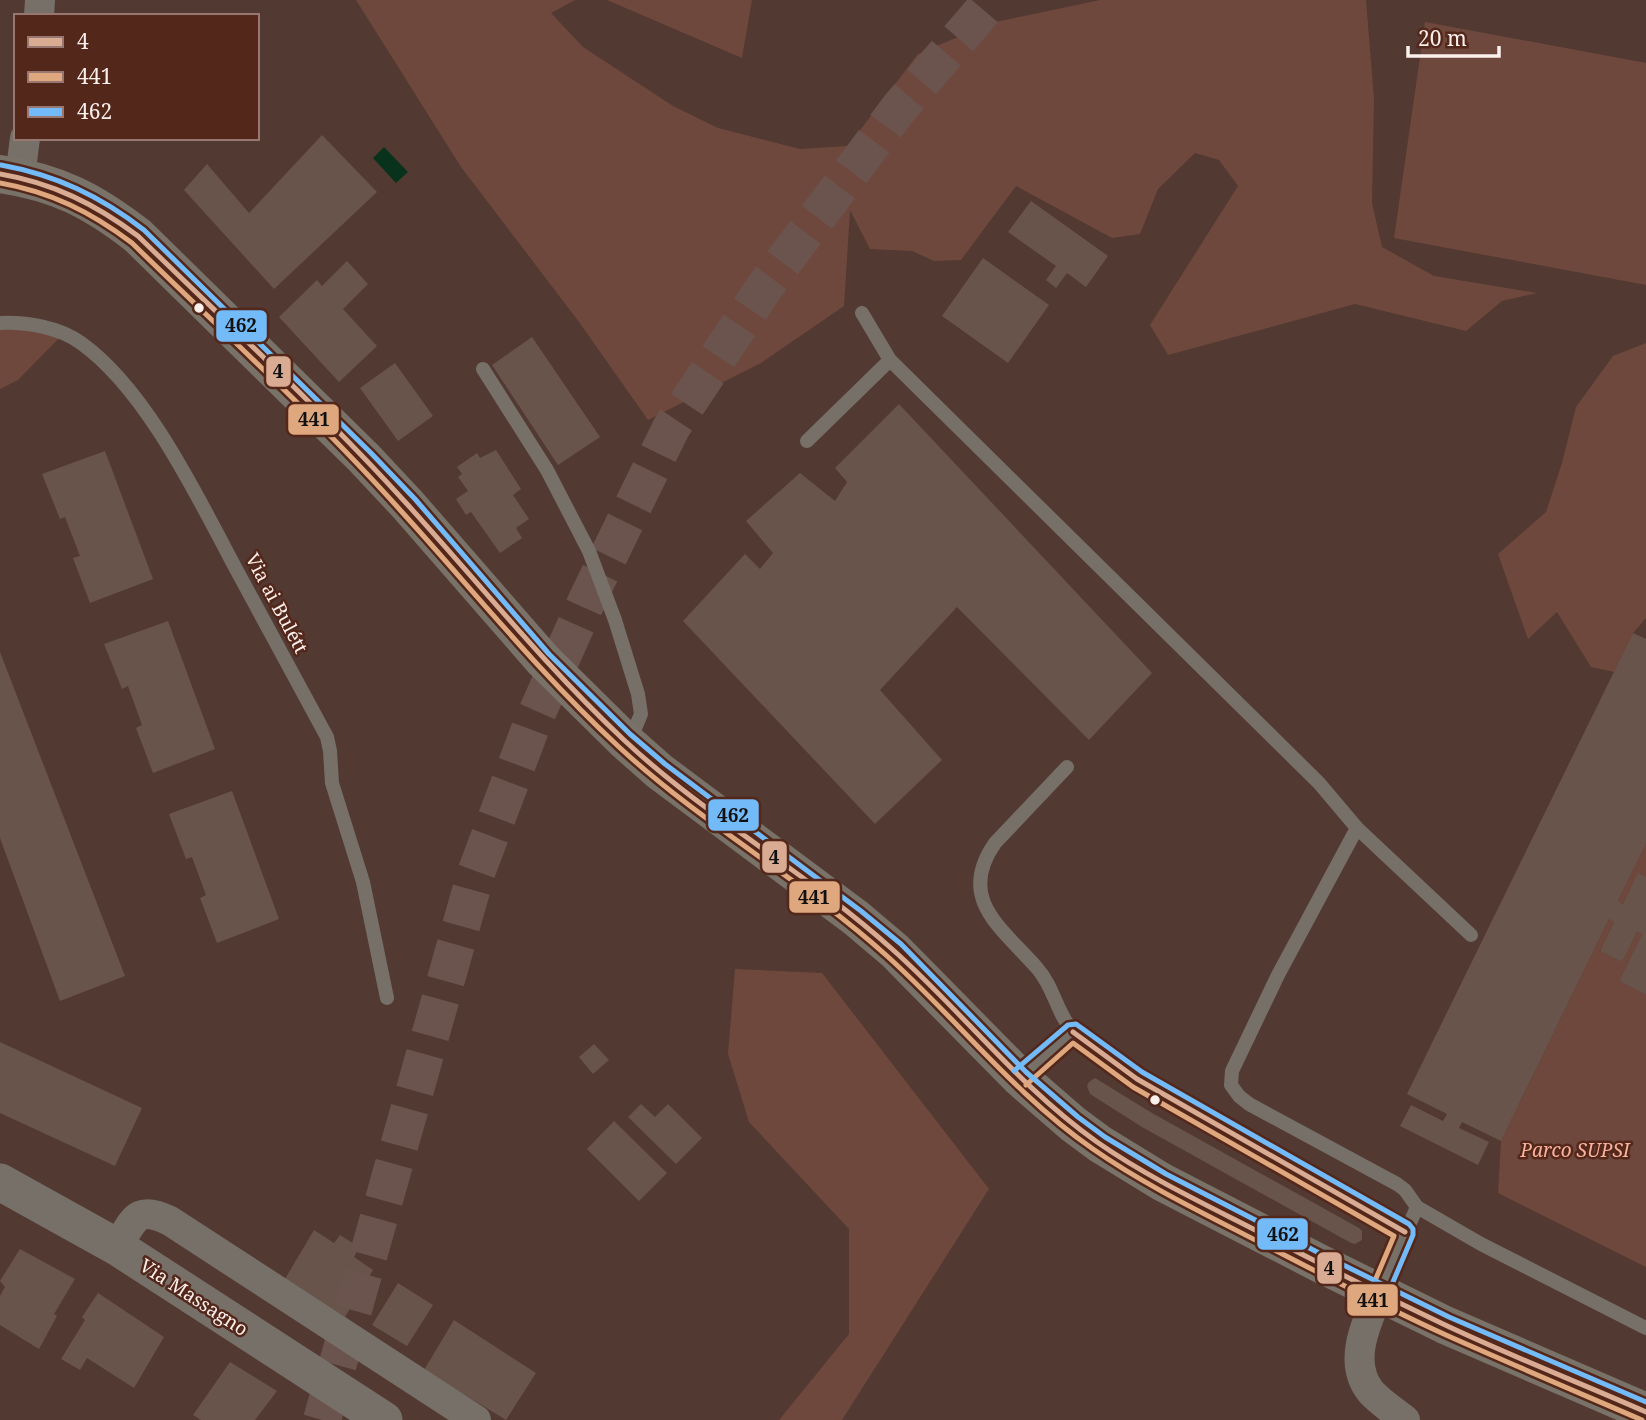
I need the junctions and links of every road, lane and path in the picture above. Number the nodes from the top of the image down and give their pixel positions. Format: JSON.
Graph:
{"nodes":[{"id":1,"x":24,"y":140,"type":"edge"},
{"id":2,"x":10,"y":175,"type":"edge"},
{"id":3,"x":862,"y":313,"type":"dead end"},
{"id":4,"x":0,"y":323,"type":"edge"},
{"id":5,"x":890,"y":360,"type":"junction"},
{"id":6,"x":483,"y":369,"type":"dead end"},
{"id":7,"x":807,"y":441,"type":"dead end"},
{"id":8,"x":624,"y":740,"type":"junction"},
{"id":9,"x":1067,"y":767,"type":"dead end"},
{"id":10,"x":1357,"y":828,"type":"junction"},
{"id":11,"x":1471,"y":935,"type":"dead end"},
{"id":12,"x":387,"y":999,"type":"dead end"},
{"id":13,"x":1073,"y":1032,"type":"junction"},
{"id":14,"x":1020,"y":1078,"type":"junction"},
{"id":15,"x":0,"y":1182,"type":"edge"},
{"id":16,"x":1417,"y":1207,"type":"junction"},
{"id":17,"x":1405,"y":1232,"type":"junction"},
{"id":18,"x":117,"y":1247,"type":"junction"},
{"id":19,"x":1379,"y":1293,"type":"junction"},
{"id":20,"x":1646,"y":1328,"type":"edge"},
{"id":21,"x":1646,"y":1412,"type":"edge"},
{"id":22,"x":384,"y":1420,"type":"edge"},
{"id":23,"x":476,"y":1420,"type":"edge"},
{"id":24,"x":1405,"y":1420,"type":"edge"}],
"edges":[{"from":1,"to":2,"type":"street"},
{"from":2,"to":8,"type":"main road"},
{"from":3,"to":5,"type":"lane"},
{"from":4,"to":12,"type":"lane","name":"Via ai Bulétt"},
{"from":5,"to":7,"type":"lane"},
{"from":5,"to":10,"type":"lane"},
{"from":6,"to":8,"type":"lane"},
{"from":8,"to":14,"type":"main road"},
{"from":9,"to":13,"type":"lane"},
{"from":10,"to":11,"type":"lane"},
{"from":10,"to":16,"type":"lane"},
{"from":13,"to":14,"type":"lane"},
{"from":13,"to":17,"type":"lane"},
{"from":14,"to":19,"type":"main road"},
{"from":15,"to":18,"type":"street","name":"Via Massagno"},
{"from":16,"to":17,"type":"lane"},
{"from":16,"to":20,"type":"lane"},
{"from":17,"to":19,"type":"lane"},
{"from":18,"to":22,"type":"street","name":"Via Massagno"},
{"from":18,"to":23,"type":"street"},
{"from":19,"to":21,"type":"main road"},
{"from":19,"to":24,"type":"street"}]}
